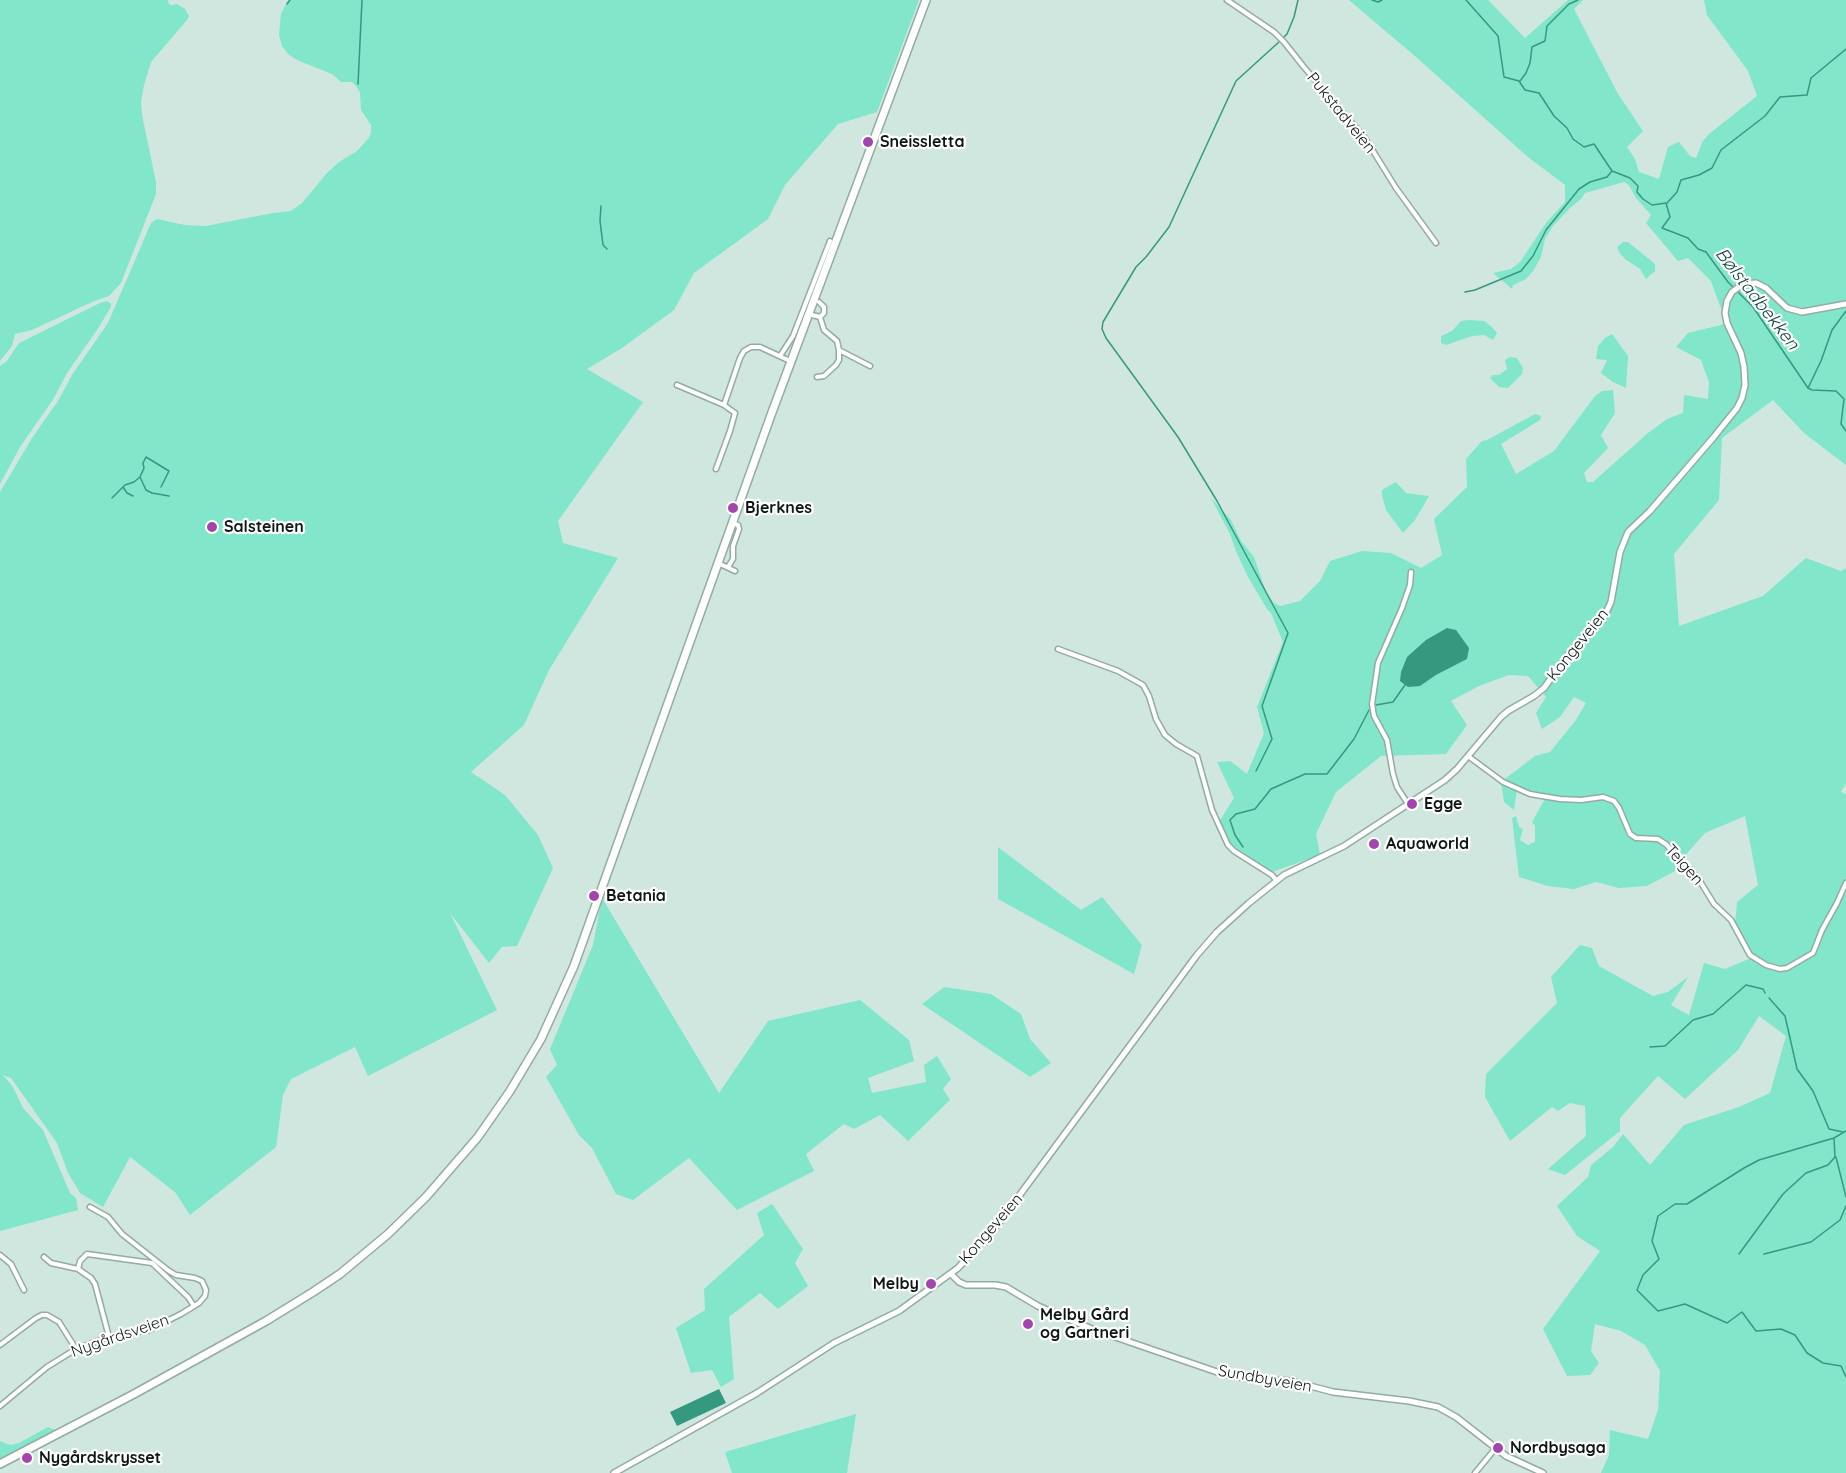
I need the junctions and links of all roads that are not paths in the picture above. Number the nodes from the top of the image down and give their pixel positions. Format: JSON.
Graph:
{"nodes":[{"id":1,"x":926,"y":0,"type":"edge"},
{"id":2,"x":1227,"y":0,"type":"edge"},
{"id":3,"x":830,"y":241,"type":"dead end"},
{"id":4,"x":1436,"y":243,"type":"dead end"},
{"id":5,"x":819,"y":302,"type":"dead end"},
{"id":6,"x":1846,"y":304,"type":"edge"},
{"id":7,"x":808,"y":314,"type":"junction"},
{"id":8,"x":820,"y":317,"type":"junction"},
{"id":9,"x":839,"y":350,"type":"junction"},
{"id":10,"x":780,"y":356,"type":"junction"},
{"id":11,"x":791,"y":362,"type":"junction"},
{"id":12,"x":870,"y":366,"type":"dead end"},
{"id":13,"x":817,"y":377,"type":"dead end"},
{"id":14,"x":677,"y":384,"type":"dead end"},
{"id":15,"x":724,"y":405,"type":"junction"},
{"id":16,"x":716,"y":470,"type":"dead end"},
{"id":17,"x":732,"y":523,"type":"junction"},
{"id":18,"x":718,"y":563,"type":"junction"},
{"id":19,"x":728,"y":567,"type":"junction"},
{"id":20,"x":735,"y":571,"type":"dead end"},
{"id":21,"x":1411,"y":572,"type":"dead end"},
{"id":22,"x":1058,"y":649,"type":"dead end"},
{"id":23,"x":1468,"y":756,"type":"junction"},
{"id":24,"x":1408,"y":804,"type":"junction"},
{"id":25,"x":1276,"y":880,"type":"junction"},
{"id":26,"x":1846,"y":882,"type":"edge"},
{"id":27,"x":90,"y":1207,"type":"dead end"},
{"id":28,"x":0,"y":1255,"type":"edge"},
{"id":29,"x":44,"y":1257,"type":"dead end"},
{"id":30,"x":78,"y":1269,"type":"junction"},
{"id":31,"x":951,"y":1274,"type":"junction"},
{"id":32,"x":24,"y":1290,"type":"dead end"},
{"id":33,"x":194,"y":1306,"type":"junction"},
{"id":34,"x":109,"y":1337,"type":"junction"},
{"id":35,"x":0,"y":1345,"type":"edge"},
{"id":36,"x":76,"y":1349,"type":"junction"},
{"id":37,"x":0,"y":1406,"type":"edge"},
{"id":38,"x":1495,"y":1449,"type":"junction"},
{"id":39,"x":0,"y":1466,"type":"edge"},
{"id":40,"x":614,"y":1473,"type":"edge"},
{"id":41,"x":1475,"y":1473,"type":"edge"},
{"id":42,"x":1543,"y":1473,"type":"edge"}],
"edges":[{"from":1,"to":7,"type":"highway"},
{"from":2,"to":4,"type":"street","name":"Pukstadveien"},
{"from":3,"to":10,"type":"street"},
{"from":5,"to":8,"type":"street"},
{"from":6,"to":23,"type":"main road","name":"Kongeveien"},
{"from":7,"to":8,"type":"street"},
{"from":7,"to":11,"type":"highway"},
{"from":8,"to":9,"type":"street"},
{"from":9,"to":12,"type":"street"},
{"from":9,"to":13,"type":"street"},
{"from":10,"to":11,"type":"street"},
{"from":10,"to":15,"type":"street"},
{"from":11,"to":17,"type":"highway"},
{"from":14,"to":15,"type":"street"},
{"from":15,"to":16,"type":"street"},
{"from":17,"to":18,"type":"highway"},
{"from":17,"to":19,"type":"street"},
{"from":18,"to":19,"type":"street"},
{"from":18,"to":39,"type":"highway"},
{"from":19,"to":20,"type":"street"},
{"from":21,"to":24,"type":"street"},
{"from":22,"to":25,"type":"street"},
{"from":23,"to":24,"type":"main road","name":"Kongeveien"},
{"from":23,"to":26,"type":"street","name":"Teigen"},
{"from":24,"to":25,"type":"main road","name":"Kongeveien"},
{"from":25,"to":31,"type":"main road","name":"Kongeveien"},
{"from":27,"to":33,"type":"street"},
{"from":28,"to":32,"type":"street"},
{"from":29,"to":30,"type":"street"},
{"from":30,"to":33,"type":"street"},
{"from":30,"to":34,"type":"street"},
{"from":31,"to":38,"type":"main road","name":"Sundbyveien"},
{"from":31,"to":40,"type":"main road","name":"Kongeveien"},
{"from":33,"to":34,"type":"street","name":"Nygårdsveien"},
{"from":34,"to":36,"type":"street","name":"Nygårdsveien"},
{"from":35,"to":36,"type":"street"},
{"from":36,"to":37,"type":"street","name":"Nygårdsveien"},
{"from":38,"to":41,"type":"street"},
{"from":38,"to":42,"type":"main road","name":"Sundbyveien"}]}
